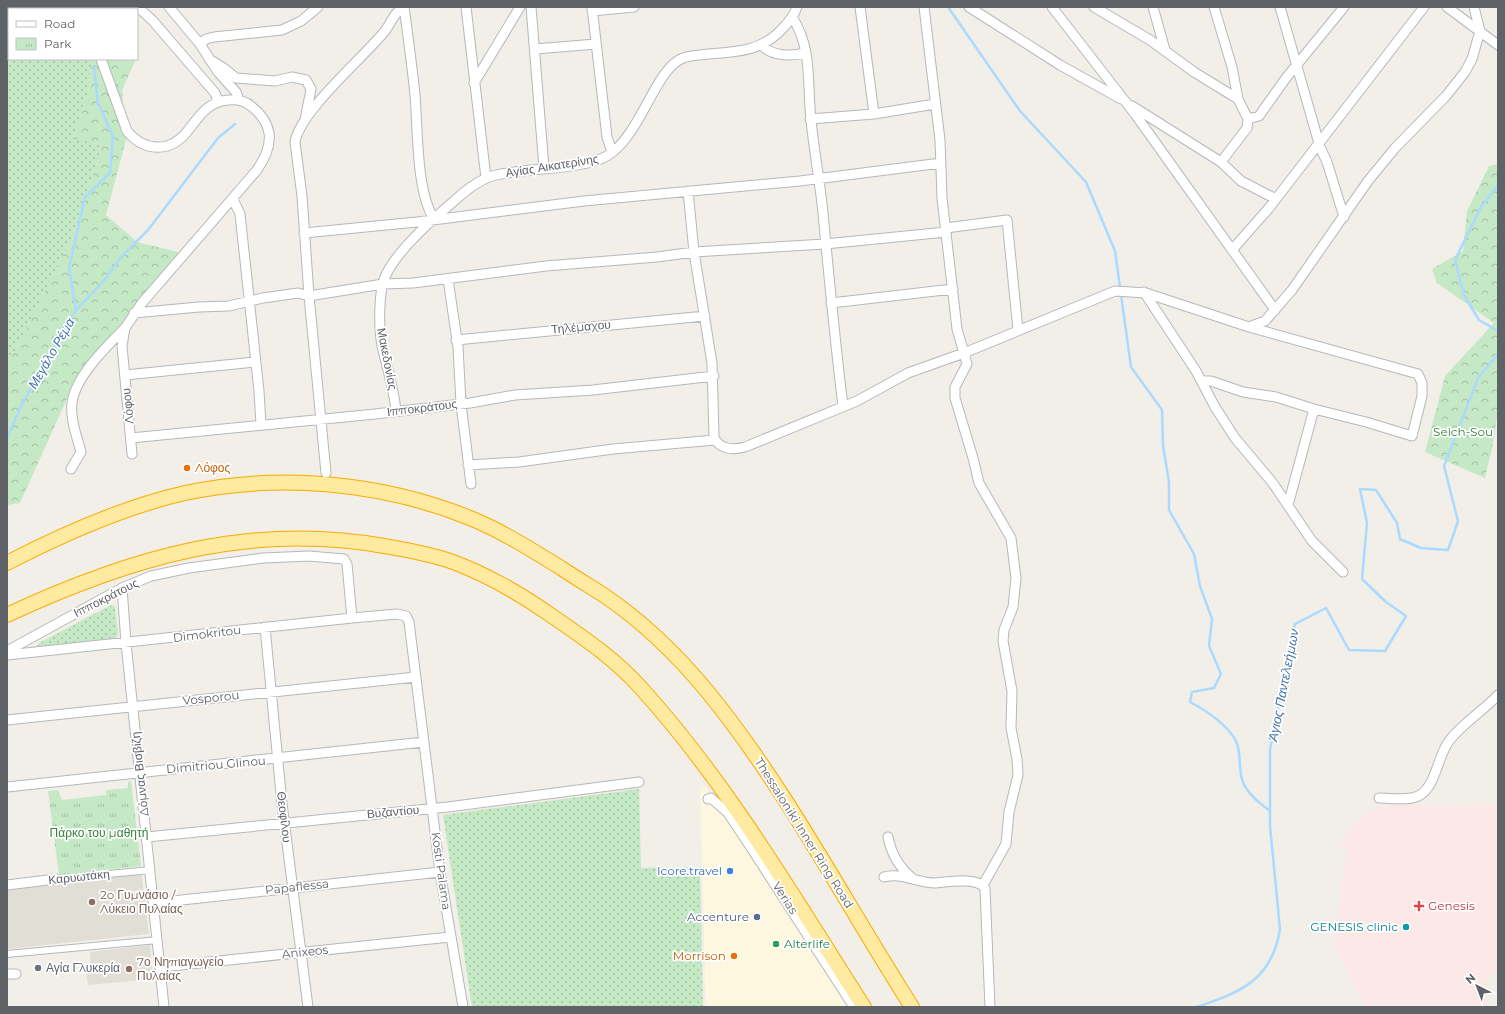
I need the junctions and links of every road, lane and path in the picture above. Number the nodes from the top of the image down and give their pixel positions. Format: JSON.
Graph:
{"nodes":[{"id":1,"x":169,"y":7,"type":"edge"},
{"id":2,"x":318,"y":7,"type":"edge"},
{"id":3,"x":466,"y":7,"type":"edge"},
{"id":4,"x":520,"y":7,"type":"edge"},
{"id":5,"x":531,"y":7,"type":"edge"},
{"id":6,"x":634,"y":7,"type":"edge"},
{"id":7,"x":797,"y":7,"type":"edge"},
{"id":8,"x":860,"y":7,"type":"edge"},
{"id":9,"x":924,"y":7,"type":"edge"},
{"id":10,"x":969,"y":7,"type":"edge"},
{"id":11,"x":1052,"y":7,"type":"edge"},
{"id":12,"x":1094,"y":7,"type":"edge"},
{"id":13,"x":1153,"y":7,"type":"edge"},
{"id":14,"x":1214,"y":7,"type":"edge"},
{"id":15,"x":1280,"y":7,"type":"edge"},
{"id":16,"x":1344,"y":7,"type":"edge"},
{"id":17,"x":1424,"y":7,"type":"edge"},
{"id":18,"x":1447,"y":7,"type":"edge"},
{"id":19,"x":1474,"y":7,"type":"edge"},
{"id":20,"x":140,"y":8,"type":"dead end"},
{"id":21,"x":592,"y":9,"type":"edge"},
{"id":22,"x":792,"y":17,"type":"junction"},
{"id":23,"x":1480,"y":31,"type":"junction"},
{"id":24,"x":200,"y":44,"type":"junction"},
{"id":25,"x":596,"y":44,"type":"junction"},
{"id":26,"x":762,"y":45,"type":"junction"},
{"id":27,"x":1498,"y":45,"type":"edge"},
{"id":28,"x":535,"y":49,"type":"junction"},
{"id":29,"x":1165,"y":50,"type":"junction"},
{"id":30,"x":805,"y":53,"type":"junction"},
{"id":31,"x":209,"y":59,"type":"junction"},
{"id":32,"x":101,"y":60,"type":"edge"},
{"id":33,"x":1296,"y":66,"type":"junction"},
{"id":34,"x":474,"y":83,"type":"junction"},
{"id":35,"x":1238,"y":99,"type":"junction"},
{"id":36,"x":239,"y":100,"type":"junction"},
{"id":37,"x":218,"y":101,"type":"junction"},
{"id":38,"x":1125,"y":101,"type":"junction"},
{"id":39,"x":935,"y":104,"type":"junction"},
{"id":40,"x":874,"y":114,"type":"junction"},
{"id":41,"x":810,"y":119,"type":"junction"},
{"id":42,"x":1248,"y":119,"type":"junction"},
{"id":43,"x":305,"y":121,"type":"junction"},
{"id":44,"x":1319,"y":141,"type":"junction"},
{"id":45,"x":612,"y":152,"type":"junction"},
{"id":46,"x":1220,"y":162,"type":"junction"},
{"id":47,"x":942,"y":163,"type":"junction"},
{"id":48,"x":544,"y":168,"type":"junction"},
{"id":49,"x":486,"y":178,"type":"junction"},
{"id":50,"x":818,"y":178,"type":"junction"},
{"id":51,"x":688,"y":191,"type":"junction"},
{"id":52,"x":233,"y":199,"type":"junction"},
{"id":53,"x":1276,"y":199,"type":"junction"},
{"id":54,"x":1344,"y":217,"type":"junction"},
{"id":55,"x":434,"y":219,"type":"junction"},
{"id":56,"x":946,"y":230,"type":"junction"},
{"id":57,"x":304,"y":233,"type":"junction"},
{"id":58,"x":825,"y":244,"type":"junction"},
{"id":59,"x":1232,"y":250,"type":"junction"},
{"id":60,"x":694,"y":252,"type":"junction"},
{"id":61,"x":448,"y":279,"type":"junction"},
{"id":62,"x":383,"y":284,"type":"junction"},
{"id":63,"x":953,"y":289,"type":"junction"},
{"id":64,"x":1144,"y":292,"type":"junction"},
{"id":65,"x":309,"y":296,"type":"junction"},
{"id":66,"x":248,"y":302,"type":"junction"},
{"id":67,"x":831,"y":303,"type":"junction"},
{"id":68,"x":1275,"y":310,"type":"junction"},
{"id":69,"x":134,"y":313,"type":"junction"},
{"id":70,"x":705,"y":316,"type":"junction"},
{"id":71,"x":1249,"y":327,"type":"junction"},
{"id":72,"x":125,"y":328,"type":"junction"},
{"id":73,"x":1018,"y":330,"type":"junction"},
{"id":74,"x":456,"y":340,"type":"junction"},
{"id":75,"x":964,"y":352,"type":"junction"},
{"id":76,"x":255,"y":362,"type":"junction"},
{"id":77,"x":124,"y":375,"type":"junction"},
{"id":78,"x":714,"y":376,"type":"junction"},
{"id":79,"x":1202,"y":381,"type":"junction"},
{"id":80,"x":461,"y":404,"type":"junction"},
{"id":81,"x":843,"y":406,"type":"junction"},
{"id":82,"x":1314,"y":409,"type":"junction"},
{"id":83,"x":396,"y":411,"type":"junction"},
{"id":84,"x":321,"y":419,"type":"junction"},
{"id":85,"x":261,"y":425,"type":"junction"},
{"id":86,"x":131,"y":438,"type":"junction"},
{"id":87,"x":715,"y":440,"type":"junction"},
{"id":88,"x":132,"y":454,"type":"dead end"},
{"id":89,"x":468,"y":465,"type":"junction"},
{"id":90,"x":71,"y":469,"type":"dead end"},
{"id":91,"x":326,"y":473,"type":"dead end"},
{"id":92,"x":471,"y":484,"type":"dead end"},
{"id":93,"x":1288,"y":505,"type":"junction"},
{"id":94,"x":7,"y":563,"type":"edge"},
{"id":95,"x":1343,"y":572,"type":"dead end"},
{"id":96,"x":122,"y":588,"type":"junction"},
{"id":97,"x":7,"y":615,"type":"edge"},
{"id":98,"x":406,"y":616,"type":"joint"},
{"id":99,"x":352,"y":618,"type":"junction"},
{"id":100,"x":265,"y":627,"type":"junction"},
{"id":101,"x":126,"y":643,"type":"junction"},
{"id":102,"x":7,"y":651,"type":"edge"},
{"id":103,"x":7,"y":655,"type":"edge"},
{"id":104,"x":416,"y":677,"type":"junction"},
{"id":105,"x":271,"y":692,"type":"junction"},
{"id":106,"x":1498,"y":695,"type":"edge"},
{"id":107,"x":133,"y":706,"type":"junction"},
{"id":108,"x":7,"y":720,"type":"edge"},
{"id":109,"x":424,"y":742,"type":"junction"},
{"id":110,"x":278,"y":759,"type":"junction"},
{"id":111,"x":140,"y":772,"type":"junction"},
{"id":112,"x":639,"y":782,"type":"dead end"},
{"id":113,"x":7,"y":787,"type":"edge"},
{"id":114,"x":1379,"y":798,"type":"dead end"},
{"id":115,"x":708,"y":799,"type":"dead end"},
{"id":116,"x":433,"y":809,"type":"junction"},
{"id":117,"x":286,"y":823,"type":"junction"},
{"id":118,"x":147,"y":837,"type":"junction"},
{"id":119,"x":888,"y":837,"type":"dead end"},
{"id":120,"x":150,"y":870,"type":"junction"},
{"id":121,"x":440,"y":872,"type":"junction"},
{"id":122,"x":884,"y":876,"type":"dead end"},
{"id":123,"x":56,"y":879,"type":"joint"},
{"id":124,"x":913,"y":879,"type":"junction"},
{"id":125,"x":7,"y":885,"type":"edge"},
{"id":126,"x":983,"y":885,"type":"junction"},
{"id":127,"x":293,"y":888,"type":"junction"},
{"id":128,"x":154,"y":903,"type":"junction"},
{"id":129,"x":450,"y":937,"type":"junction"},
{"id":130,"x":158,"y":940,"type":"junction"},
{"id":131,"x":302,"y":952,"type":"junction"},
{"id":132,"x":7,"y":954,"type":"edge"},
{"id":133,"x":161,"y":968,"type":"junction"},
{"id":134,"x":164,"y":1007,"type":"edge"},
{"id":135,"x":308,"y":1007,"type":"edge"},
{"id":136,"x":463,"y":1007,"type":"edge"},
{"id":137,"x":854,"y":1007,"type":"edge"},
{"id":138,"x":864,"y":1007,"type":"edge"},
{"id":139,"x":912,"y":1007,"type":"edge"},
{"id":140,"x":990,"y":1007,"type":"edge"}],
"edges":[{"from":1,"to":24,"type":"street"},
{"from":2,"to":24,"type":"street"},
{"from":3,"to":34,"type":"street"},
{"from":4,"to":34,"type":"street"},
{"from":5,"to":28,"type":"street"},
{"from":6,"to":21,"type":"street"},
{"from":7,"to":22,"type":"street","name":"Αγίας Αικατερίνης"},
{"from":8,"to":40,"type":"street"},
{"from":9,"to":39,"type":"street"},
{"from":10,"to":38,"type":"street"},
{"from":11,"to":38,"type":"street"},
{"from":12,"to":29,"type":"street"},
{"from":13,"to":29,"type":"street"},
{"from":14,"to":35,"type":"street"},
{"from":15,"to":33,"type":"street"},
{"from":16,"to":33,"type":"street"},
{"from":17,"to":44,"type":"street"},
{"from":18,"to":23,"type":"street"},
{"from":19,"to":23,"type":"street"},
{"from":20,"to":37,"type":"street"},
{"from":21,"to":25,"type":"street"},
{"from":22,"to":26,"type":"street","name":"Αγίας Αικατερίνης"},
{"from":22,"to":30,"type":"street"},
{"from":23,"to":27,"type":"street"},
{"from":23,"to":54,"type":"street"},
{"from":24,"to":31,"type":"street"},
{"from":25,"to":28,"type":"street"},
{"from":25,"to":45,"type":"street"},
{"from":26,"to":30,"type":"street"},
{"from":26,"to":45,"type":"street","name":"Αγίας Αικατερίνης"},
{"from":28,"to":48,"type":"street"},
{"from":29,"to":35,"type":"street"},
{"from":30,"to":41,"type":"street"},
{"from":31,"to":36,"type":"street"},
{"from":31,"to":43,"type":"street"},
{"from":32,"to":37,"type":"street"},
{"from":33,"to":42,"type":"street"},
{"from":33,"to":44,"type":"street"},
{"from":34,"to":49,"type":"street"},
{"from":35,"to":42,"type":"street"},
{"from":36,"to":37,"type":"street"},
{"from":36,"to":52,"type":"street"},
{"from":38,"to":46,"type":"street"},
{"from":38,"to":59,"type":"street"},
{"from":39,"to":40,"type":"street"},
{"from":39,"to":47,"type":"street"},
{"from":40,"to":41,"type":"street"},
{"from":41,"to":50,"type":"street"},
{"from":42,"to":46,"type":"street"},
{"from":43,"to":55,"type":"street"},
{"from":43,"to":57,"type":"street"},
{"from":44,"to":53,"type":"street"},
{"from":44,"to":54,"type":"street"},
{"from":45,"to":48,"type":"street","name":"Αγίας Αικατερίνης"},
{"from":46,"to":53,"type":"street"},
{"from":47,"to":50,"type":"street"},
{"from":47,"to":56,"type":"street"},
{"from":48,"to":49,"type":"street","name":"Αγίας Αικατερίνης"},
{"from":49,"to":55,"type":"street","name":"Αγίας Αικατερίνης"},
{"from":50,"to":51,"type":"street"},
{"from":50,"to":58,"type":"street"},
{"from":51,"to":55,"type":"street"},
{"from":51,"to":60,"type":"street"},
{"from":52,"to":66,"type":"street"},
{"from":52,"to":69,"type":"street"},
{"from":53,"to":59,"type":"street"},
{"from":54,"to":68,"type":"street"},
{"from":55,"to":57,"type":"street"},
{"from":55,"to":62,"type":"street","name":"Αγίας Αικατερίνης"},
{"from":56,"to":58,"type":"street"},
{"from":56,"to":63,"type":"street"},
{"from":56,"to":73,"type":"street"},
{"from":57,"to":65,"type":"street"},
{"from":58,"to":60,"type":"street"},
{"from":58,"to":67,"type":"street"},
{"from":59,"to":68,"type":"street"},
{"from":60,"to":61,"type":"street"},
{"from":60,"to":70,"type":"street"},
{"from":61,"to":62,"type":"street"},
{"from":61,"to":74,"type":"street"},
{"from":62,"to":65,"type":"street"},
{"from":62,"to":83,"type":"street","name":"Μακεδονίας"},
{"from":63,"to":67,"type":"street"},
{"from":63,"to":75,"type":"street"},
{"from":64,"to":71,"type":"street"},
{"from":64,"to":73,"type":"street"},
{"from":64,"to":79,"type":"street"},
{"from":65,"to":66,"type":"street"},
{"from":65,"to":84,"type":"street"},
{"from":66,"to":69,"type":"street"},
{"from":66,"to":76,"type":"street"},
{"from":67,"to":81,"type":"street"},
{"from":68,"to":71,"type":"street"},
{"from":69,"to":72,"type":"street"},
{"from":70,"to":74,"type":"street","name":"Τηλέμαχου"},
{"from":70,"to":78,"type":"street"},
{"from":71,"to":82,"type":"street"},
{"from":72,"to":77,"type":"street","name":"Λόφου"},
{"from":72,"to":90,"type":"street"},
{"from":73,"to":75,"type":"street"},
{"from":74,"to":80,"type":"street"},
{"from":75,"to":81,"type":"street"},
{"from":75,"to":126,"type":"street"},
{"from":76,"to":77,"type":"street"},
{"from":76,"to":85,"type":"street"},
{"from":77,"to":86,"type":"street","name":"Λόφου"},
{"from":78,"to":80,"type":"street","name":"Ιπποκράτους"},
{"from":78,"to":87,"type":"street"},
{"from":79,"to":82,"type":"street"},
{"from":79,"to":93,"type":"street"},
{"from":80,"to":83,"type":"street","name":"Ιπποκράτους"},
{"from":80,"to":89,"type":"street"},
{"from":81,"to":87,"type":"street"},
{"from":82,"to":93,"type":"street"},
{"from":83,"to":84,"type":"street","name":"Ιπποκράτους"},
{"from":84,"to":85,"type":"street","name":"Ιπποκράτους"},
{"from":84,"to":91,"type":"street"},
{"from":85,"to":86,"type":"street","name":"Ιπποκράτους"},
{"from":86,"to":88,"type":"street","name":"Λόφου"},
{"from":87,"to":89,"type":"street"},
{"from":89,"to":92,"type":"street"},
{"from":93,"to":95,"type":"street"},
{"from":94,"to":139,"type":"highway","name":"Thessaloniki Inner Ring Road"},
{"from":96,"to":99,"type":"street","name":"Ιπποκράτους"},
{"from":96,"to":101,"type":"street","name":"Δόμνας Βισβίζη"},
{"from":96,"to":102,"type":"street","name":"Ιπποκράτους"},
{"from":97,"to":138,"type":"highway"},
{"from":98,"to":99,"type":"street","name":"Dimokritou"},
{"from":98,"to":104,"type":"street","name":"Kosti Palama"},
{"from":99,"to":100,"type":"street","name":"Dimokritou"},
{"from":100,"to":101,"type":"street","name":"Dimokritou"},
{"from":100,"to":105,"type":"street","name":"Θεοφίλου"},
{"from":101,"to":103,"type":"street","name":"Dimokritou"},
{"from":101,"to":107,"type":"street","name":"Δόμνας Βισβίζη"},
{"from":104,"to":105,"type":"street","name":"Vosporou"},
{"from":104,"to":109,"type":"street","name":"Kosti Palama"},
{"from":105,"to":107,"type":"street","name":"Vosporou"},
{"from":105,"to":110,"type":"street","name":"Θεοφίλου"},
{"from":106,"to":114,"type":"street"},
{"from":107,"to":108,"type":"street","name":"Vosporou"},
{"from":107,"to":111,"type":"street","name":"Δόμνας Βισβίζη"},
{"from":109,"to":110,"type":"street","name":"Dimitriou Glinou"},
{"from":109,"to":116,"type":"street","name":"Kosti Palama"},
{"from":110,"to":111,"type":"street","name":"Dimitriou Glinou"},
{"from":110,"to":117,"type":"street","name":"Θεοφίλου"},
{"from":111,"to":113,"type":"street","name":"Dimitriou Glinou"},
{"from":111,"to":118,"type":"street","name":"Δόμνας Βισβίζη"},
{"from":112,"to":116,"type":"street","name":"Βυζαντίου"},
{"from":115,"to":137,"type":"street","name":"Verias"},
{"from":116,"to":117,"type":"street","name":"Βυζαντίου"},
{"from":116,"to":121,"type":"street","name":"Kosti Palama"},
{"from":117,"to":118,"type":"street","name":"Βυζαντίου"},
{"from":117,"to":127,"type":"street","name":"Θεοφίλου"},
{"from":118,"to":120,"type":"street","name":"Δόμνας Βισβίζη"},
{"from":119,"to":124,"type":"street"},
{"from":120,"to":123,"type":"street","name":"Καρυωτάκη"},
{"from":120,"to":128,"type":"street","name":"Δόμνας Βισβίζη"},
{"from":121,"to":127,"type":"street","name":"Papaflessa"},
{"from":121,"to":129,"type":"street","name":"Kosti Palama"},
{"from":122,"to":124,"type":"street"},
{"from":123,"to":125,"type":"street","name":"Καρυωτάκη"},
{"from":124,"to":126,"type":"street"},
{"from":126,"to":140,"type":"street"},
{"from":127,"to":128,"type":"street","name":"Papaflessa"},
{"from":127,"to":131,"type":"street","name":"Θεοφίλου"},
{"from":128,"to":130,"type":"street","name":"Δόμνας Βισβίζη"},
{"from":129,"to":131,"type":"street","name":"Anixeos"},
{"from":129,"to":136,"type":"street","name":"Kosti Palama"},
{"from":130,"to":132,"type":"street"},
{"from":130,"to":133,"type":"street","name":"Δόμνας Βισβίζη"},
{"from":131,"to":133,"type":"street","name":"Anixeos"},
{"from":131,"to":135,"type":"street","name":"Θεοφίλου"},
{"from":133,"to":134,"type":"street","name":"Δόμνας Βισβίζη"}]}
